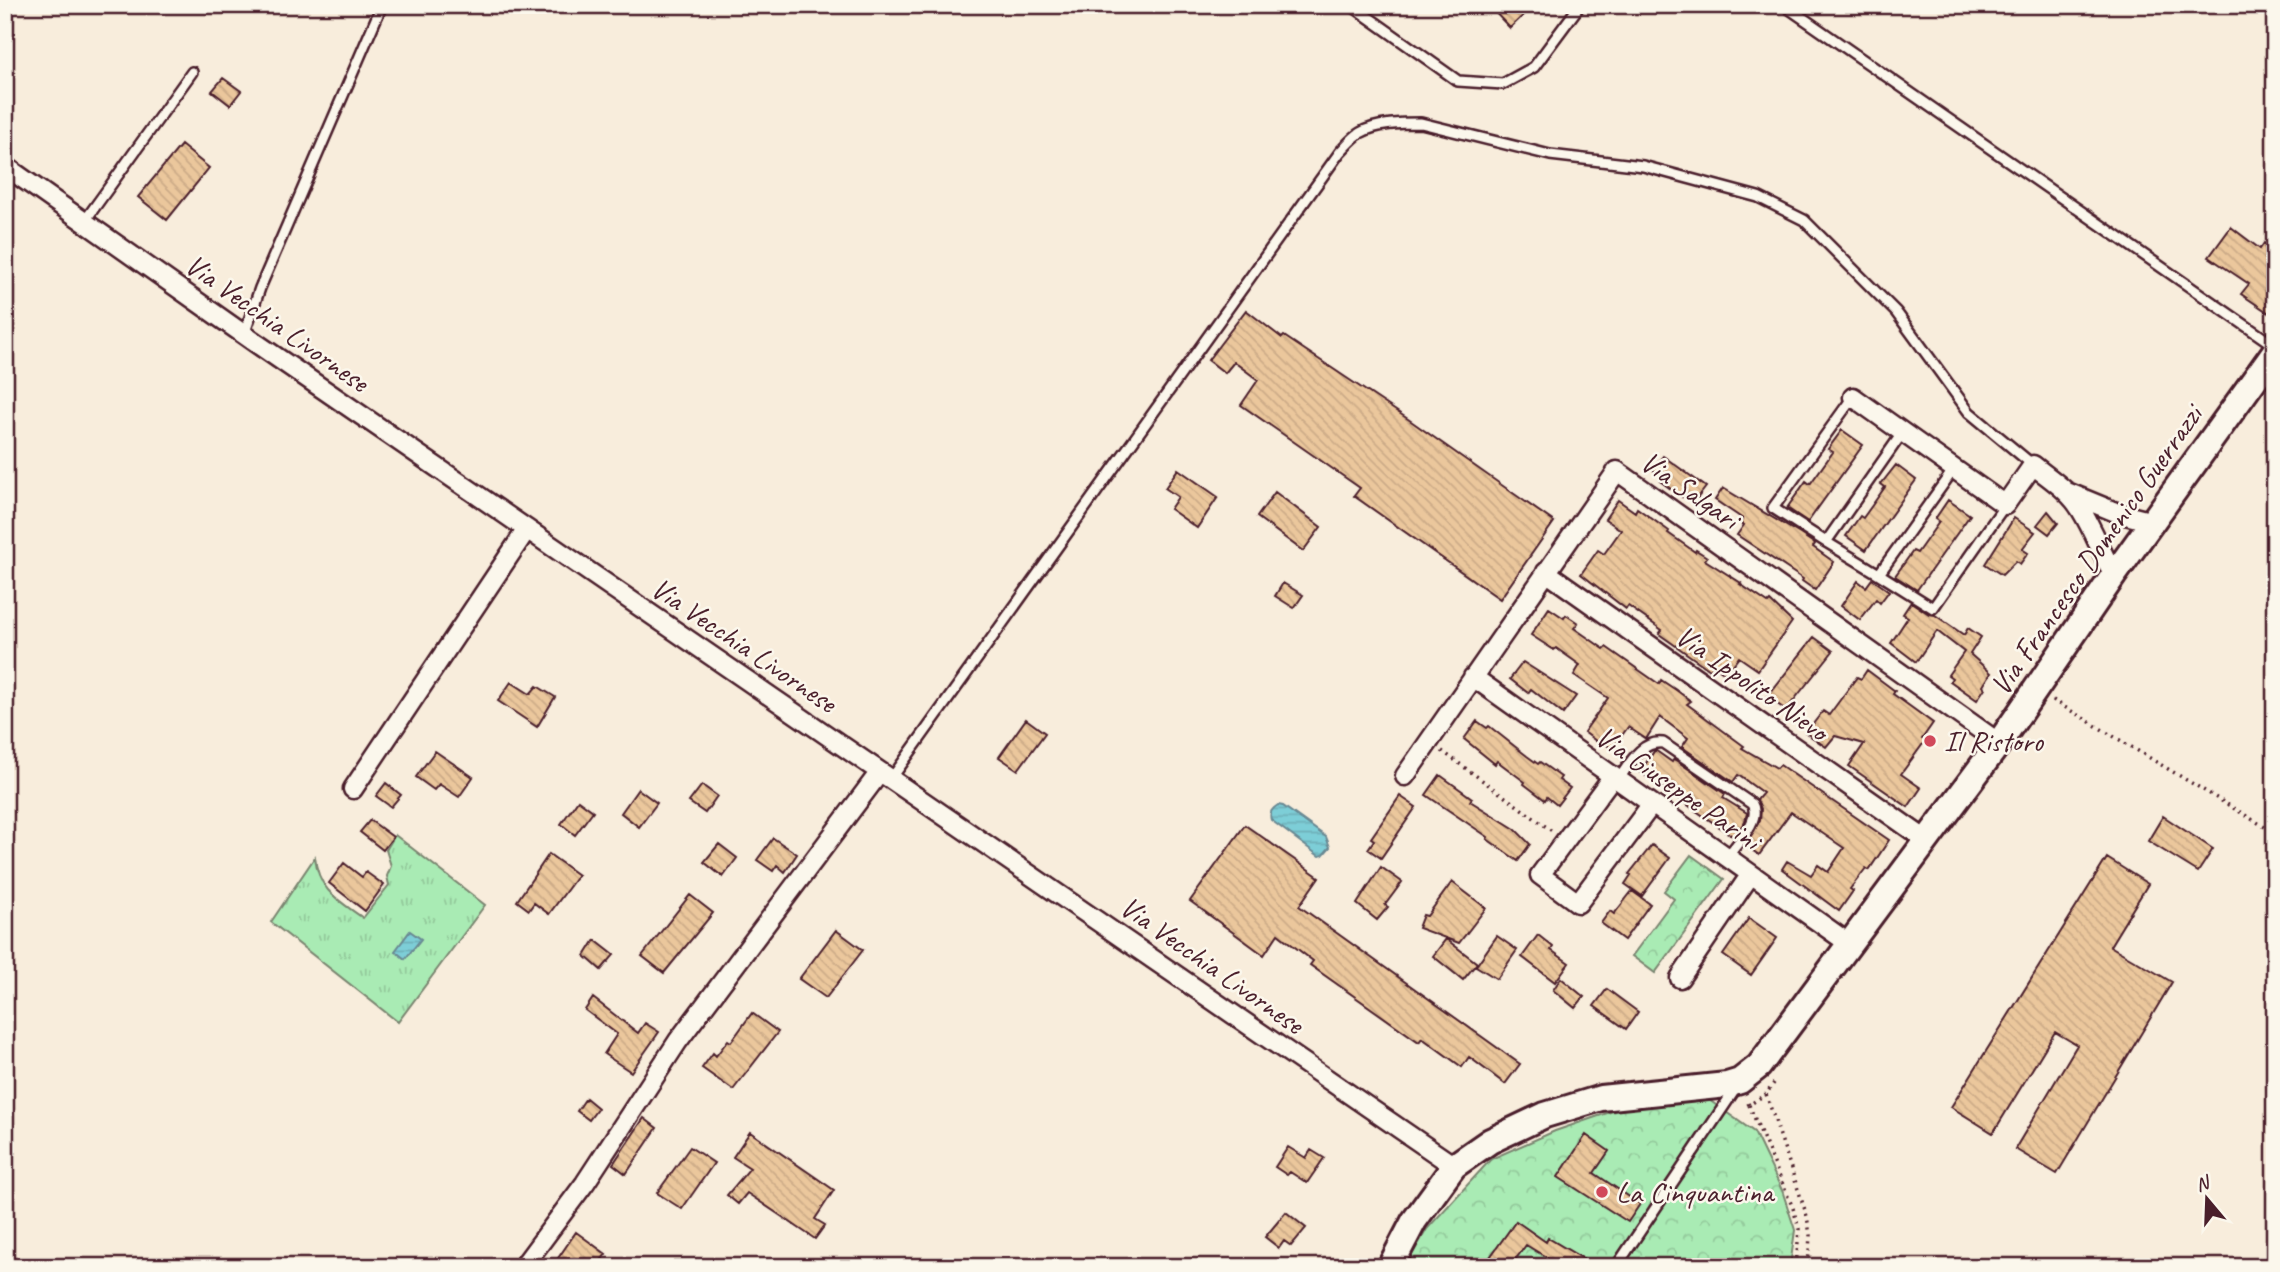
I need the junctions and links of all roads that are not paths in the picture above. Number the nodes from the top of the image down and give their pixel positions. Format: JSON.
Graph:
{"nodes":[{"id":1,"x":382,"y":5,"type":"edge"},
{"id":2,"x":1351,"y":5,"type":"edge"},
{"id":3,"x":1580,"y":5,"type":"edge"},
{"id":4,"x":1784,"y":5,"type":"edge"},
{"id":5,"x":192,"y":72,"type":"dead end"},
{"id":6,"x":5,"y":166,"type":"edge"},
{"id":7,"x":84,"y":222,"type":"junction"},
{"id":8,"x":244,"y":335,"type":"junction"},
{"id":9,"x":2275,"y":349,"type":"edge"},
{"id":10,"x":1853,"y":397,"type":"joint"},
{"id":11,"x":1903,"y":432,"type":"junction"},
{"id":12,"x":2033,"y":465,"type":"junction"},
{"id":13,"x":1954,"y":469,"type":"junction"},
{"id":14,"x":2067,"y":492,"type":"junction"},
{"id":15,"x":2005,"y":505,"type":"junction"},
{"id":16,"x":2152,"y":522,"type":"junction"},
{"id":17,"x":527,"y":530,"type":"junction"},
{"id":18,"x":1826,"y":542,"type":"junction"},
{"id":19,"x":1546,"y":572,"type":"junction"},
{"id":20,"x":1879,"y":574,"type":"junction"},
{"id":21,"x":2114,"y":575,"type":"junction"},
{"id":22,"x":1473,"y":677,"type":"junction"},
{"id":23,"x":1999,"y":743,"type":"junction"},
{"id":24,"x":885,"y":775,"type":"junction"},
{"id":25,"x":1405,"y":776,"type":"dead end"},
{"id":26,"x":1615,"y":778,"type":"junction"},
{"id":27,"x":353,"y":789,"type":"dead end"},
{"id":28,"x":1652,"y":804,"type":"junction"},
{"id":29,"x":1926,"y":840,"type":"junction"},
{"id":30,"x":1727,"y":857,"type":"junction"},
{"id":31,"x":1751,"y":874,"type":"junction"},
{"id":32,"x":1851,"y":945,"type":"junction"},
{"id":33,"x":1680,"y":978,"type":"dead end"},
{"id":34,"x":1740,"y":1081,"type":"junction"},
{"id":35,"x":1454,"y":1166,"type":"junction"},
{"id":36,"x":524,"y":1265,"type":"edge"},
{"id":37,"x":1390,"y":1267,"type":"edge"},
{"id":38,"x":1616,"y":1267,"type":"edge"}],
"edges":[{"from":1,"to":8,"type":"lane"},
{"from":2,"to":3,"type":"lane"},
{"from":4,"to":9,"type":"lane"},
{"from":5,"to":7,"type":"lane"},
{"from":6,"to":7,"type":"street","name":"Via Vecchia Livornese"},
{"from":7,"to":8,"type":"street","name":"Via Vecchia Livornese"},
{"from":8,"to":17,"type":"street","name":"Via Vecchia Livornese"},
{"from":9,"to":16,"type":"street","name":"Via Francesco Domenico Guerrazzi"},
{"from":10,"to":11,"type":"street"},
{"from":10,"to":18,"type":"lane"},
{"from":11,"to":13,"type":"street"},
{"from":11,"to":18,"type":"lane"},
{"from":12,"to":14,"type":"street"},
{"from":12,"to":15,"type":"street"},
{"from":12,"to":24,"type":"lane"},
{"from":13,"to":15,"type":"street"},
{"from":13,"to":20,"type":"lane"},
{"from":14,"to":16,"type":"street"},
{"from":14,"to":21,"type":"street"},
{"from":15,"to":20,"type":"lane"},
{"from":16,"to":21,"type":"street","name":"Via Francesco Domenico Guerrazzi"},
{"from":17,"to":24,"type":"street","name":"Via Vecchia Livornese"},
{"from":17,"to":27,"type":"street"},
{"from":18,"to":20,"type":"lane"},
{"from":19,"to":22,"type":"street","name":"Via Salgari"},
{"from":19,"to":23,"type":"street","name":"Via Salgari"},
{"from":19,"to":29,"type":"street","name":"Via Ippolito Nievo"},
{"from":21,"to":23,"type":"street","name":"Via Francesco Domenico Guerrazzi"},
{"from":22,"to":25,"type":"street","name":"Via Salgari"},
{"from":22,"to":26,"type":"street","name":"Via Giuseppe Parini"},
{"from":23,"to":29,"type":"street","name":"Via Francesco Domenico Guerrazzi"},
{"from":24,"to":35,"type":"street","name":"Via Vecchia Livornese"},
{"from":24,"to":36,"type":"street"},
{"from":26,"to":28,"type":"street","name":"Via Giuseppe Parini"},
{"from":26,"to":28,"type":"street"},
{"from":26,"to":30,"type":"lane"},
{"from":28,"to":30,"type":"street","name":"Via Giuseppe Parini"},
{"from":29,"to":32,"type":"street","name":"Via Francesco Domenico Guerrazzi"},
{"from":30,"to":31,"type":"street","name":"Via Giuseppe Parini"},
{"from":31,"to":32,"type":"street","name":"Via Giuseppe Parini"},
{"from":31,"to":33,"type":"street"},
{"from":32,"to":34,"type":"street","name":"Via Francesco Domenico Guerrazzi"},
{"from":34,"to":35,"type":"street"},
{"from":34,"to":38,"type":"lane"},
{"from":35,"to":37,"type":"street"}]}
